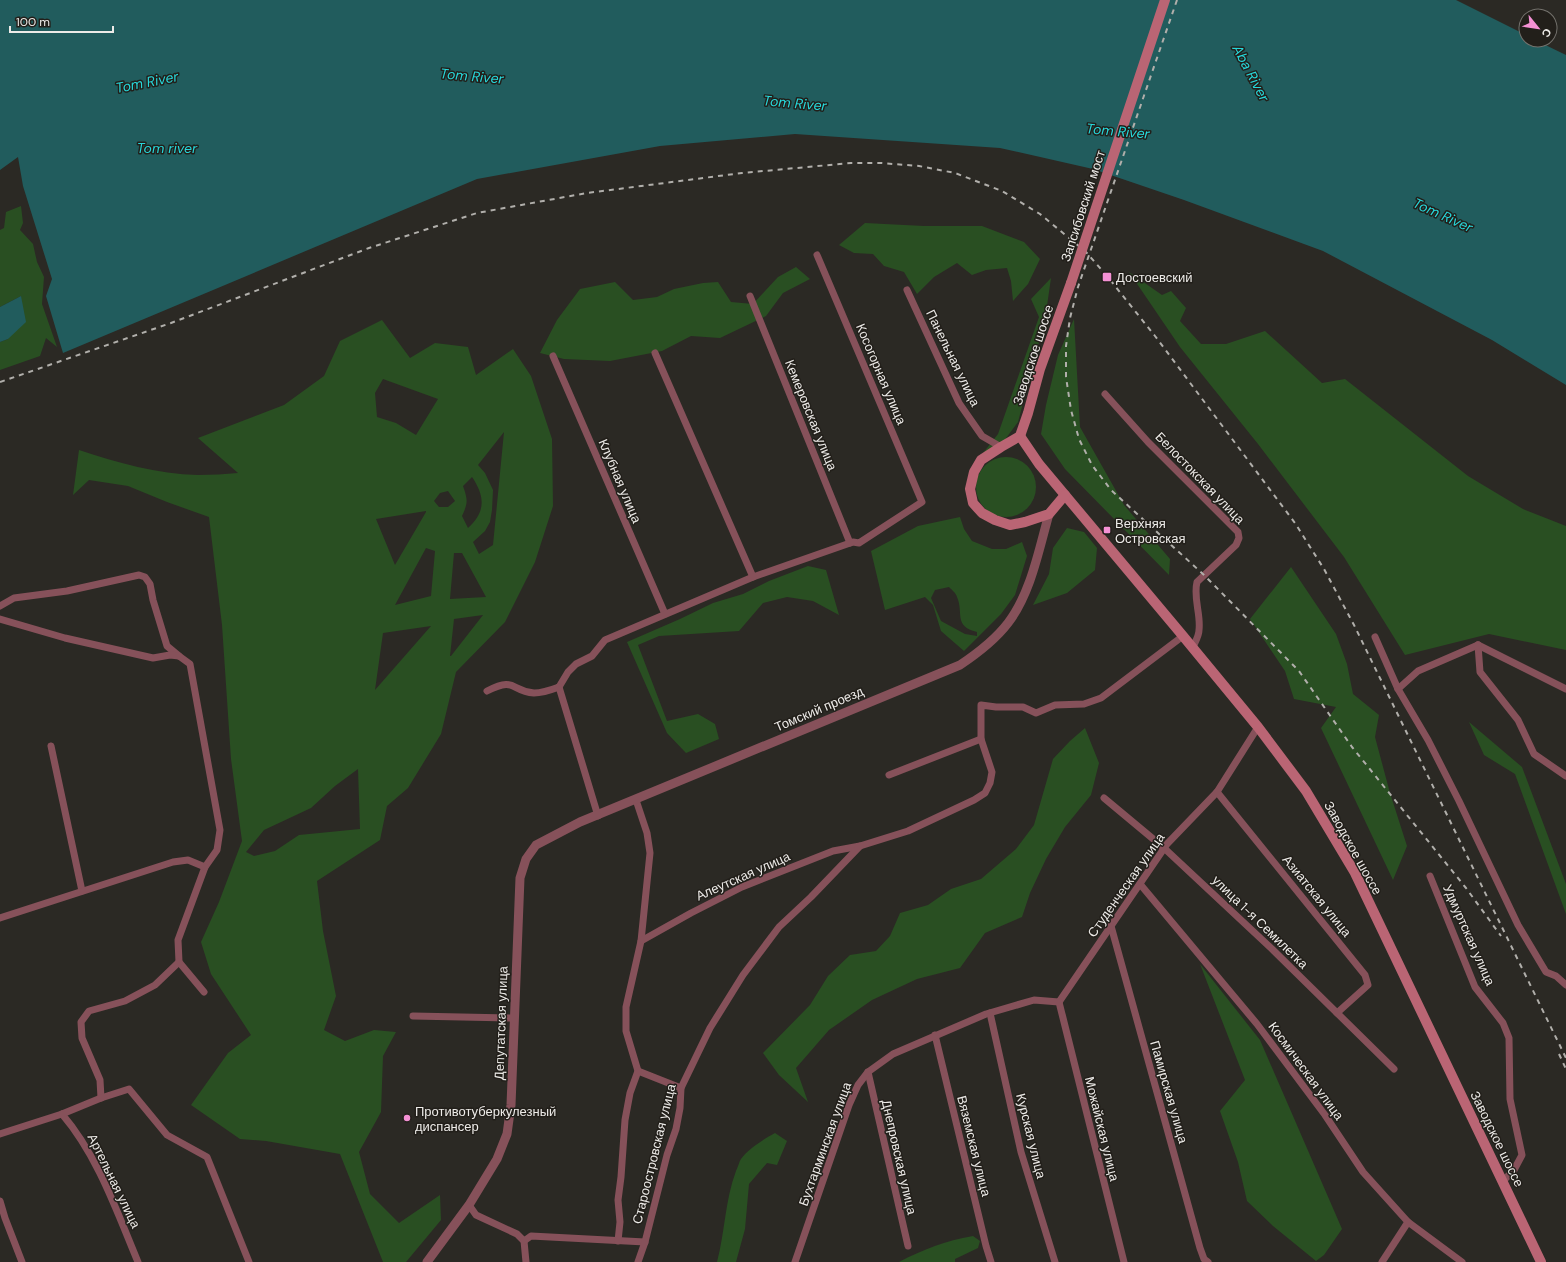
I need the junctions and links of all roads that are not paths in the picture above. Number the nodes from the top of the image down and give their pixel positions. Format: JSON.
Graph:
{"nodes":[{"id":1,"x":1165,"y":0,"type":"edge"},
{"id":2,"x":818,"y":255,"type":"dead end"},
{"id":3,"x":1071,"y":283,"type":"joint"},
{"id":4,"x":907,"y":290,"type":"dead end"},
{"id":5,"x":750,"y":296,"type":"dead end"},
{"id":6,"x":655,"y":353,"type":"dead end"},
{"id":7,"x":553,"y":356,"type":"dead end"},
{"id":8,"x":1105,"y":394,"type":"dead end"},
{"id":9,"x":1020,"y":436,"type":"junction"},
{"id":10,"x":1001,"y":447,"type":"junction"},
{"id":11,"x":1065,"y":496,"type":"junction"},
{"id":12,"x":1049,"y":514,"type":"junction"},
{"id":13,"x":852,"y":543,"type":"junction"},
{"id":14,"x":753,"y":577,"type":"junction"},
{"id":15,"x":0,"y":606,"type":"edge"},
{"id":16,"x":665,"y":614,"type":"junction"},
{"id":17,"x":0,"y":619,"type":"edge"},
{"id":18,"x":1183,"y":636,"type":"junction"},
{"id":19,"x":1375,"y":637,"type":"dead end"},
{"id":20,"x":1478,"y":644,"type":"junction"},
{"id":21,"x":1192,"y":648,"type":"junction"},
{"id":22,"x":179,"y":656,"type":"junction"},
{"id":23,"x":559,"y":687,"type":"junction"},
{"id":24,"x":1398,"y":689,"type":"junction"},
{"id":25,"x":1566,"y":689,"type":"edge"},
{"id":26,"x":487,"y":691,"type":"dead end"},
{"id":27,"x":1258,"y":727,"type":"junction"},
{"id":28,"x":981,"y":739,"type":"junction"},
{"id":29,"x":51,"y":746,"type":"dead end"},
{"id":30,"x":889,"y":775,"type":"dead end"},
{"id":31,"x":1566,"y":776,"type":"edge"},
{"id":32,"x":1217,"y":792,"type":"junction"},
{"id":33,"x":1104,"y":798,"type":"dead end"},
{"id":34,"x":636,"y":800,"type":"junction"},
{"id":35,"x":598,"y":816,"type":"junction"},
{"id":36,"x":544,"y":840,"type":"joint"},
{"id":37,"x":860,"y":846,"type":"junction"},
{"id":38,"x":1164,"y":848,"type":"junction"},
{"id":39,"x":205,"y":867,"type":"junction"},
{"id":40,"x":1430,"y":876,"type":"dead end"},
{"id":41,"x":1140,"y":884,"type":"junction"},
{"id":42,"x":82,"y":891,"type":"junction"},
{"id":43,"x":0,"y":918,"type":"edge"},
{"id":44,"x":1111,"y":926,"type":"junction"},
{"id":45,"x":641,"y":941,"type":"junction"},
{"id":46,"x":179,"y":962,"type":"junction"},
{"id":47,"x":1566,"y":985,"type":"edge"},
{"id":48,"x":204,"y":992,"type":"dead end"},
{"id":49,"x":1059,"y":1002,"type":"junction"},
{"id":50,"x":990,"y":1013,"type":"junction"},
{"id":51,"x":1337,"y":1013,"type":"junction"},
{"id":52,"x":413,"y":1016,"type":"dead end"},
{"id":53,"x":514,"y":1018,"type":"junction"},
{"id":54,"x":936,"y":1035,"type":"junction"},
{"id":55,"x":1394,"y":1069,"type":"dead end"},
{"id":56,"x":638,"y":1071,"type":"junction"},
{"id":57,"x":868,"y":1072,"type":"junction"},
{"id":58,"x":682,"y":1088,"type":"junction"},
{"id":59,"x":101,"y":1098,"type":"junction"},
{"id":60,"x":62,"y":1114,"type":"junction"},
{"id":61,"x":0,"y":1134,"type":"edge"},
{"id":62,"x":1503,"y":1181,"type":"junction"},
{"id":63,"x":0,"y":1200,"type":"edge"},
{"id":64,"x":469,"y":1205,"type":"junction"},
{"id":65,"x":1408,"y":1222,"type":"junction"},
{"id":66,"x":524,"y":1241,"type":"junction"},
{"id":67,"x":618,"y":1241,"type":"junction"},
{"id":68,"x":645,"y":1242,"type":"junction"},
{"id":69,"x":908,"y":1246,"type":"dead end"},
{"id":70,"x":22,"y":1262,"type":"edge"},
{"id":71,"x":138,"y":1262,"type":"edge"},
{"id":72,"x":249,"y":1262,"type":"edge"},
{"id":73,"x":427,"y":1262,"type":"edge"},
{"id":74,"x":526,"y":1262,"type":"edge"},
{"id":75,"x":638,"y":1262,"type":"edge"},
{"id":76,"x":795,"y":1262,"type":"edge"},
{"id":77,"x":991,"y":1262,"type":"edge"},
{"id":78,"x":1055,"y":1262,"type":"edge"},
{"id":79,"x":1124,"y":1262,"type":"edge"},
{"id":80,"x":1208,"y":1262,"type":"edge"},
{"id":81,"x":1382,"y":1262,"type":"edge"},
{"id":82,"x":1462,"y":1262,"type":"edge"},
{"id":83,"x":1540,"y":1262,"type":"edge"}],
"edges":[{"from":1,"to":3,"type":"main road","name":"Запсибовский мост","bridge":true},
{"from":2,"to":13,"type":"street","name":"Косогорная улица"},
{"from":3,"to":9,"type":"main road","name":"Заводское шоссе"},
{"from":4,"to":10,"type":"street","name":"Панельная улица"},
{"from":5,"to":13,"type":"street","name":"Кемеровская улица"},
{"from":6,"to":14,"type":"street"},
{"from":7,"to":16,"type":"street","name":"Клубная улица"},
{"from":8,"to":21,"type":"street","name":"Белостокская улица"},
{"from":9,"to":10,"type":"main road"},
{"from":9,"to":11,"type":"main road","name":"Заводское шоссе"},
{"from":10,"to":12,"type":"main road"},
{"from":11,"to":12,"type":"main road"},
{"from":11,"to":18,"type":"main road","name":"Заводское шоссе"},
{"from":12,"to":34,"type":"street","name":"Томский проезд"},
{"from":13,"to":14,"type":"street"},
{"from":14,"to":16,"type":"street"},
{"from":15,"to":22,"type":"street"},
{"from":16,"to":23,"type":"street"},
{"from":17,"to":22,"type":"street"},
{"from":18,"to":21,"type":"main road","name":"Заводское шоссе"},
{"from":18,"to":28,"type":"street","name":"Староостровская улица"},
{"from":19,"to":24,"type":"street"},
{"from":20,"to":24,"type":"street"},
{"from":20,"to":25,"type":"street"},
{"from":20,"to":31,"type":"street"},
{"from":21,"to":27,"type":"main road","name":"Заводское шоссе"},
{"from":22,"to":39,"type":"street"},
{"from":23,"to":26,"type":"street"},
{"from":23,"to":35,"type":"street"},
{"from":24,"to":47,"type":"street"},
{"from":27,"to":32,"type":"street","name":"Студенческая улица"},
{"from":27,"to":62,"type":"main road","name":"Заводское шоссе"},
{"from":28,"to":30,"type":"street"},
{"from":28,"to":37,"type":"street","name":"Староостровская улица"},
{"from":29,"to":42,"type":"street"},
{"from":32,"to":38,"type":"street","name":"Студенческая улица"},
{"from":32,"to":51,"type":"street","name":"Азиатская улица"},
{"from":33,"to":38,"type":"street","name":"улица 1-я Семилетка"},
{"from":34,"to":35,"type":"street","name":"Томский проезд"},
{"from":34,"to":45,"type":"street"},
{"from":35,"to":36,"type":"street","name":"Томский проезд"},
{"from":36,"to":53,"type":"street","name":"Депутатская улица"},
{"from":37,"to":45,"type":"street","name":"Алеутская улица"},
{"from":37,"to":58,"type":"street","name":"Староостровская улица"},
{"from":38,"to":41,"type":"street","name":"Студенческая улица"},
{"from":38,"to":51,"type":"street","name":"улица 1-я Семилетка"},
{"from":39,"to":42,"type":"street"},
{"from":39,"to":46,"type":"street"},
{"from":40,"to":62,"type":"street","name":"Удмуртская улица"},
{"from":41,"to":44,"type":"street","name":"Студенческая улица"},
{"from":41,"to":65,"type":"street","name":"Космическая улица"},
{"from":42,"to":43,"type":"street"},
{"from":44,"to":49,"type":"street","name":"Студенческая улица"},
{"from":44,"to":80,"type":"street","name":"Памирская улица"},
{"from":45,"to":56,"type":"street"},
{"from":46,"to":48,"type":"street"},
{"from":46,"to":59,"type":"street"},
{"from":49,"to":50,"type":"street","name":"Бухтарминская улица"},
{"from":49,"to":79,"type":"street","name":"Можайская улица"},
{"from":50,"to":54,"type":"street","name":"Бухтарминская улица"},
{"from":50,"to":78,"type":"street","name":"Курская улица"},
{"from":51,"to":55,"type":"street","name":"улица 1-я Семилетка"},
{"from":52,"to":53,"type":"street"},
{"from":53,"to":64,"type":"street","name":"Депутатская улица"},
{"from":54,"to":57,"type":"street","name":"Бухтарминская улица"},
{"from":54,"to":77,"type":"street","name":"Вяземская улица"},
{"from":56,"to":58,"type":"street"},
{"from":56,"to":67,"type":"street"},
{"from":57,"to":69,"type":"street","name":"Днепровская улица"},
{"from":57,"to":76,"type":"street","name":"Бухтарминская улица"},
{"from":58,"to":68,"type":"street","name":"Староостровская улица"},
{"from":59,"to":60,"type":"street"},
{"from":59,"to":72,"type":"street"},
{"from":60,"to":61,"type":"street"},
{"from":60,"to":71,"type":"street","name":"Артельная улица"},
{"from":62,"to":83,"type":"main road","name":"Заводское шоссе"},
{"from":63,"to":70,"type":"street"},
{"from":64,"to":66,"type":"street"},
{"from":64,"to":73,"type":"street","name":"Депутатская улица"},
{"from":65,"to":81,"type":"street"},
{"from":65,"to":82,"type":"street","name":"Космическая улица"},
{"from":66,"to":67,"type":"street"},
{"from":66,"to":74,"type":"street"},
{"from":67,"to":68,"type":"street"},
{"from":68,"to":75,"type":"street","name":"Староостровская улица"}]}
